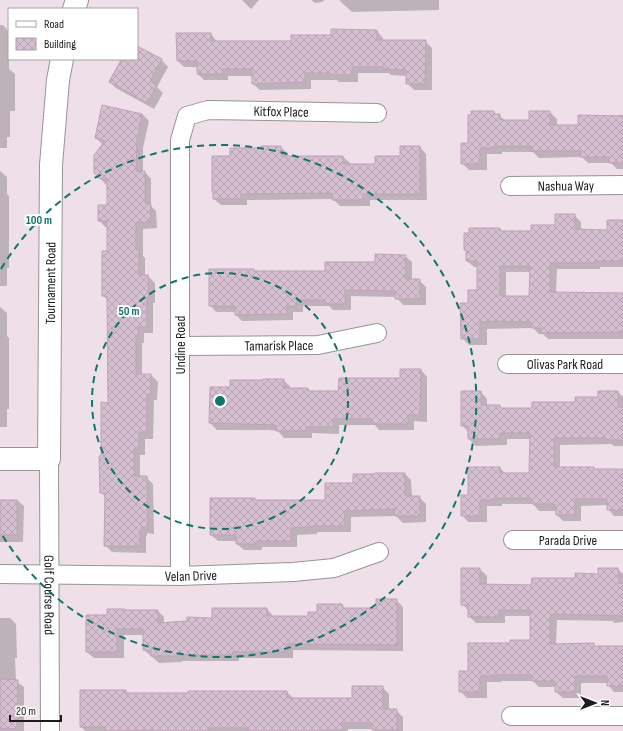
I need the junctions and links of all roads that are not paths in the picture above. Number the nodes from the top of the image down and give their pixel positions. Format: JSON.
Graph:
{"nodes":[{"id":1,"x":62,"y":60,"type":"edge"},
{"id":2,"x":377,"y":113,"type":"dead end"},
{"id":3,"x":187,"y":116,"type":"joint"},
{"id":4,"x":623,"y":185,"type":"edge"},
{"id":5,"x":510,"y":186,"type":"dead end"},
{"id":6,"x":377,"y":333,"type":"dead end"},
{"id":7,"x":180,"y":346,"type":"junction"},
{"id":8,"x":507,"y":364,"type":"dead end"},
{"id":9,"x":623,"y":364,"type":"edge"},
{"id":10,"x":0,"y":459,"type":"edge"},
{"id":11,"x":49,"y":459,"type":"junction"},
{"id":12,"x":513,"y":540,"type":"dead end"},
{"id":13,"x":623,"y":540,"type":"edge"},
{"id":14,"x":380,"y":552,"type":"dead end"},
{"id":15,"x":0,"y":574,"type":"edge"},
{"id":16,"x":49,"y":575,"type":"junction"},
{"id":17,"x":180,"y":576,"type":"junction"},
{"id":18,"x":511,"y":716,"type":"dead end"},
{"id":19,"x":623,"y":716,"type":"edge"},
{"id":20,"x":50,"y":731,"type":"edge"}],
"edges":[{"from":1,"to":11,"type":"street","name":"Tournament Road"},
{"from":2,"to":3,"type":"street","name":"Kitfox Place"},
{"from":3,"to":7,"type":"street","name":"Undine Road"},
{"from":4,"to":5,"type":"street","name":"Nashua Way"},
{"from":6,"to":7,"type":"street","name":"Tamarisk Place"},
{"from":7,"to":17,"type":"street","name":"Undine Road"},
{"from":8,"to":9,"type":"street","name":"Olivas Park Road"},
{"from":10,"to":11,"type":"street"},
{"from":11,"to":16,"type":"street","name":"Golf Course Road"},
{"from":12,"to":13,"type":"street","name":"Parada Drive"},
{"from":14,"to":17,"type":"street","name":"Velan Drive"},
{"from":15,"to":16,"type":"street","name":"Velan Drive"},
{"from":16,"to":17,"type":"street","name":"Velan Drive"},
{"from":16,"to":20,"type":"street","name":"Golf Course Road"},
{"from":18,"to":19,"type":"street"}]}
